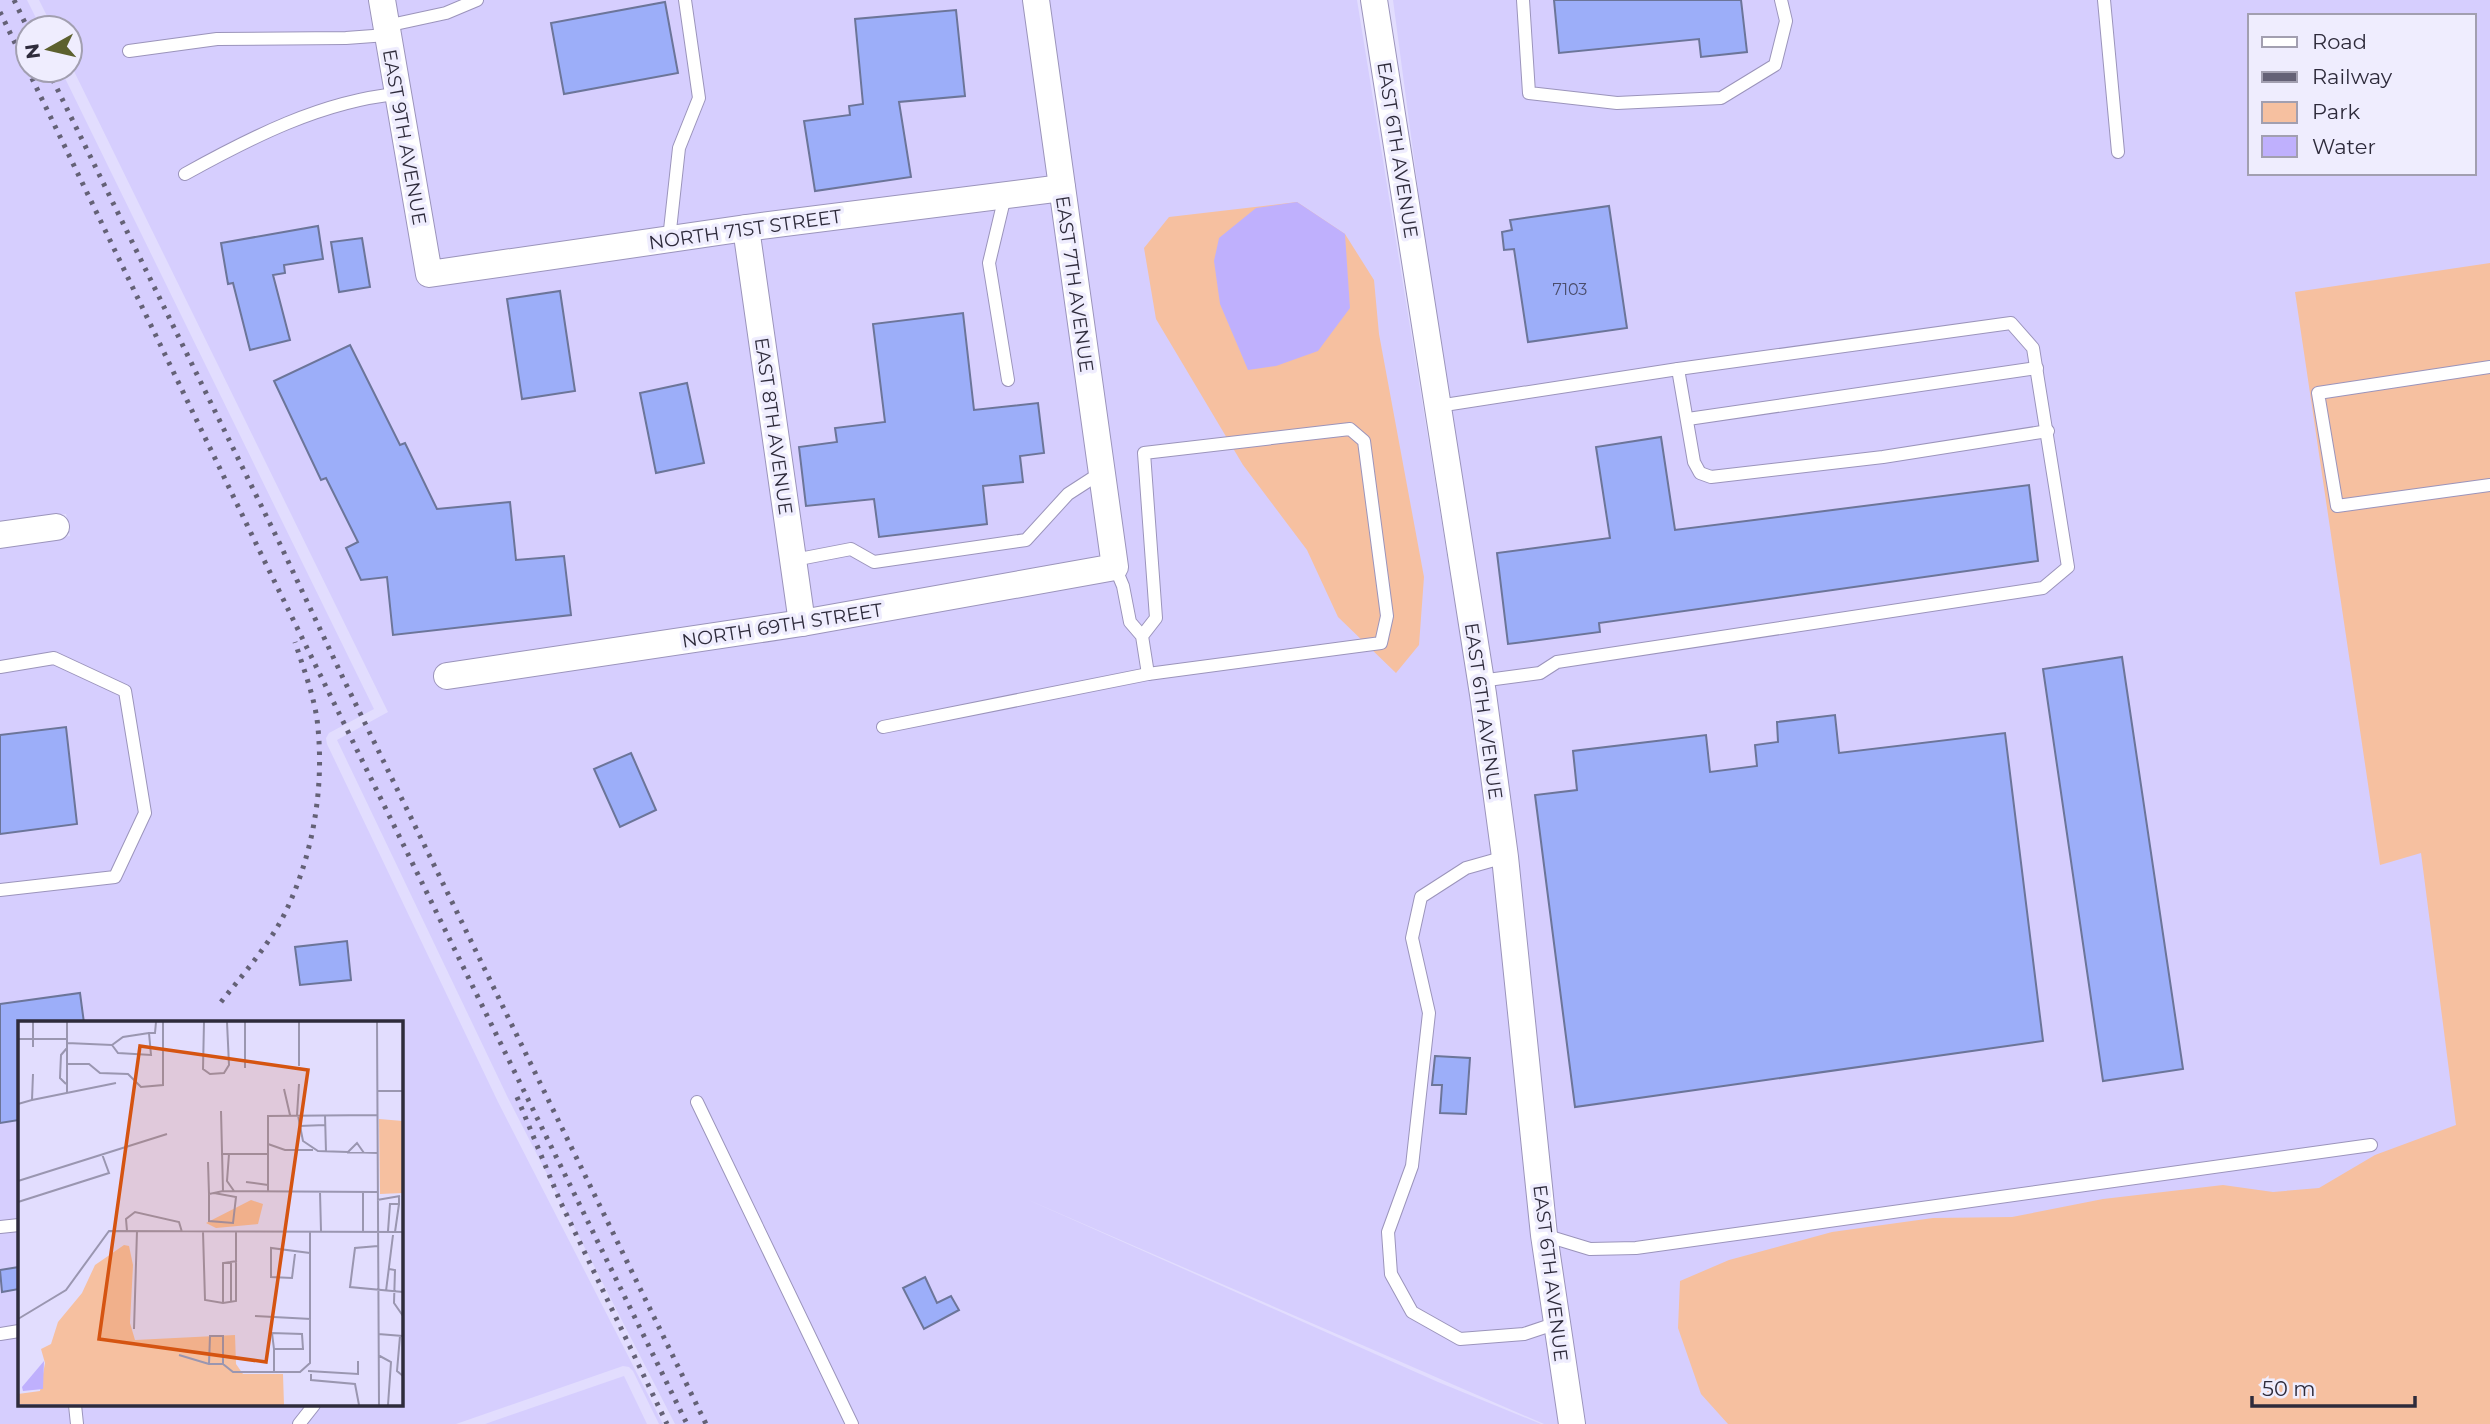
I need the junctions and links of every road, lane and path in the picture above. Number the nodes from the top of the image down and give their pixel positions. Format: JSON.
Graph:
{"nodes":[{"id":1,"x":478,"y":0,"type":"edge"},
{"id":2,"x":685,"y":0,"type":"edge"},
{"id":3,"x":1035,"y":0,"type":"edge"},
{"id":4,"x":1374,"y":0,"type":"edge"},
{"id":5,"x":1523,"y":0,"type":"edge"},
{"id":6,"x":1782,"y":0,"type":"edge"},
{"id":7,"x":2104,"y":0,"type":"edge"},
{"id":8,"x":385,"y":20,"type":"edge"},
{"id":9,"x":129,"y":51,"type":"dead end"},
{"id":10,"x":397,"y":94,"type":"junction"},
{"id":11,"x":2118,"y":152,"type":"dead end"},
{"id":12,"x":185,"y":174,"type":"dead end"},
{"id":13,"x":1062,"y":188,"type":"junction"},
{"id":14,"x":1005,"y":196,"type":"junction"},
{"id":15,"x":746,"y":228,"type":"junction"},
{"id":16,"x":669,"y":239,"type":"junction"},
{"id":17,"x":429,"y":274,"type":"joint"},
{"id":18,"x":2490,"y":367,"type":"edge"},
{"id":19,"x":2036,"y":368,"type":"junction"},
{"id":20,"x":1678,"y":369,"type":"junction"},
{"id":21,"x":1008,"y":380,"type":"dead end"},
{"id":22,"x":1438,"y":406,"type":"junction"},
{"id":23,"x":1688,"y":419,"type":"junction"},
{"id":24,"x":2048,"y":431,"type":"junction"},
{"id":25,"x":1102,"y":472,"type":"junction"},
{"id":26,"x":2490,"y":485,"type":"edge"},
{"id":27,"x":56,"y":527,"type":"dead end"},
{"id":28,"x":0,"y":535,"type":"edge"},
{"id":29,"x":793,"y":560,"type":"junction"},
{"id":30,"x":1115,"y":567,"type":"junction"},
{"id":31,"x":802,"y":623,"type":"junction"},
{"id":32,"x":1142,"y":636,"type":"junction"},
{"id":33,"x":0,"y":667,"type":"edge"},
{"id":34,"x":1148,"y":674,"type":"junction"},
{"id":35,"x":447,"y":676,"type":"dead end"},
{"id":36,"x":1480,"y":681,"type":"junction"},
{"id":37,"x":883,"y":727,"type":"dead end"},
{"id":38,"x":1505,"y":857,"type":"junction"},
{"id":39,"x":0,"y":890,"type":"edge"},
{"id":40,"x":697,"y":1102,"type":"dead end"},
{"id":41,"x":2371,"y":1145,"type":"dead end"},
{"id":42,"x":18,"y":1225,"type":"edge"},
{"id":43,"x":0,"y":1227,"type":"edge"},
{"id":44,"x":1544,"y":1235,"type":"junction"},
{"id":45,"x":1557,"y":1323,"type":"junction"},
{"id":46,"x":18,"y":1331,"type":"edge"},
{"id":47,"x":0,"y":1334,"type":"edge"},
{"id":48,"x":75,"y":1406,"type":"edge"},
{"id":49,"x":313,"y":1406,"type":"edge"},
{"id":50,"x":77,"y":1424,"type":"edge"},
{"id":51,"x":299,"y":1424,"type":"edge"},
{"id":52,"x":852,"y":1424,"type":"edge"},
{"id":53,"x":1572,"y":1424,"type":"edge"}],
"edges":[{"from":1,"to":8,"type":"lane"},
{"from":2,"to":16,"type":"lane"},
{"from":3,"to":13,"type":"street","name":"EAST 7TH AVENUE"},
{"from":4,"to":22,"type":"street","name":"EAST 6TH AVENUE"},
{"from":5,"to":6,"type":"lane"},
{"from":7,"to":11,"type":"lane"},
{"from":8,"to":9,"type":"lane"},
{"from":8,"to":10,"type":"street","name":"EAST 9TH AVENUE"},
{"from":10,"to":12,"type":"lane"},
{"from":10,"to":17,"type":"street","name":"EAST 9TH AVENUE"},
{"from":13,"to":14,"type":"street","name":"NORTH 71ST STREET"},
{"from":13,"to":25,"type":"street","name":"EAST 7TH AVENUE"},
{"from":14,"to":15,"type":"street","name":"NORTH 71ST STREET"},
{"from":14,"to":21,"type":"lane"},
{"from":15,"to":16,"type":"street","name":"NORTH 71ST STREET"},
{"from":15,"to":29,"type":"street","name":"EAST 8TH AVENUE"},
{"from":16,"to":17,"type":"street","name":"NORTH 71ST STREET"},
{"from":18,"to":26,"type":"lane"},
{"from":19,"to":20,"type":"lane"},
{"from":19,"to":23,"type":"lane"},
{"from":19,"to":24,"type":"lane"},
{"from":20,"to":22,"type":"lane"},
{"from":20,"to":23,"type":"lane"},
{"from":22,"to":36,"type":"street","name":"EAST 6TH AVENUE"},
{"from":23,"to":24,"type":"lane"},
{"from":24,"to":36,"type":"lane"},
{"from":25,"to":29,"type":"lane"},
{"from":25,"to":30,"type":"street","name":"EAST 7TH AVENUE"},
{"from":27,"to":28,"type":"street"},
{"from":29,"to":31,"type":"street","name":"EAST 8TH AVENUE"},
{"from":30,"to":31,"type":"street","name":"NORTH 69TH STREET"},
{"from":30,"to":32,"type":"lane"},
{"from":31,"to":35,"type":"street","name":"NORTH 69TH STREET"},
{"from":32,"to":34,"type":"lane"},
{"from":32,"to":34,"type":"lane"},
{"from":33,"to":39,"type":"lane"},
{"from":34,"to":37,"type":"lane"},
{"from":36,"to":38,"type":"street","name":"EAST 6TH AVENUE"},
{"from":38,"to":44,"type":"street","name":"EAST 6TH AVENUE"},
{"from":38,"to":45,"type":"lane"},
{"from":40,"to":52,"type":"lane"},
{"from":41,"to":44,"type":"lane"},
{"from":42,"to":43,"type":"lane"},
{"from":44,"to":45,"type":"street","name":"EAST 6TH AVENUE"},
{"from":45,"to":53,"type":"street","name":"EAST 6TH AVENUE"},
{"from":46,"to":47,"type":"lane"},
{"from":48,"to":50,"type":"lane"},
{"from":49,"to":51,"type":"lane"}]}
